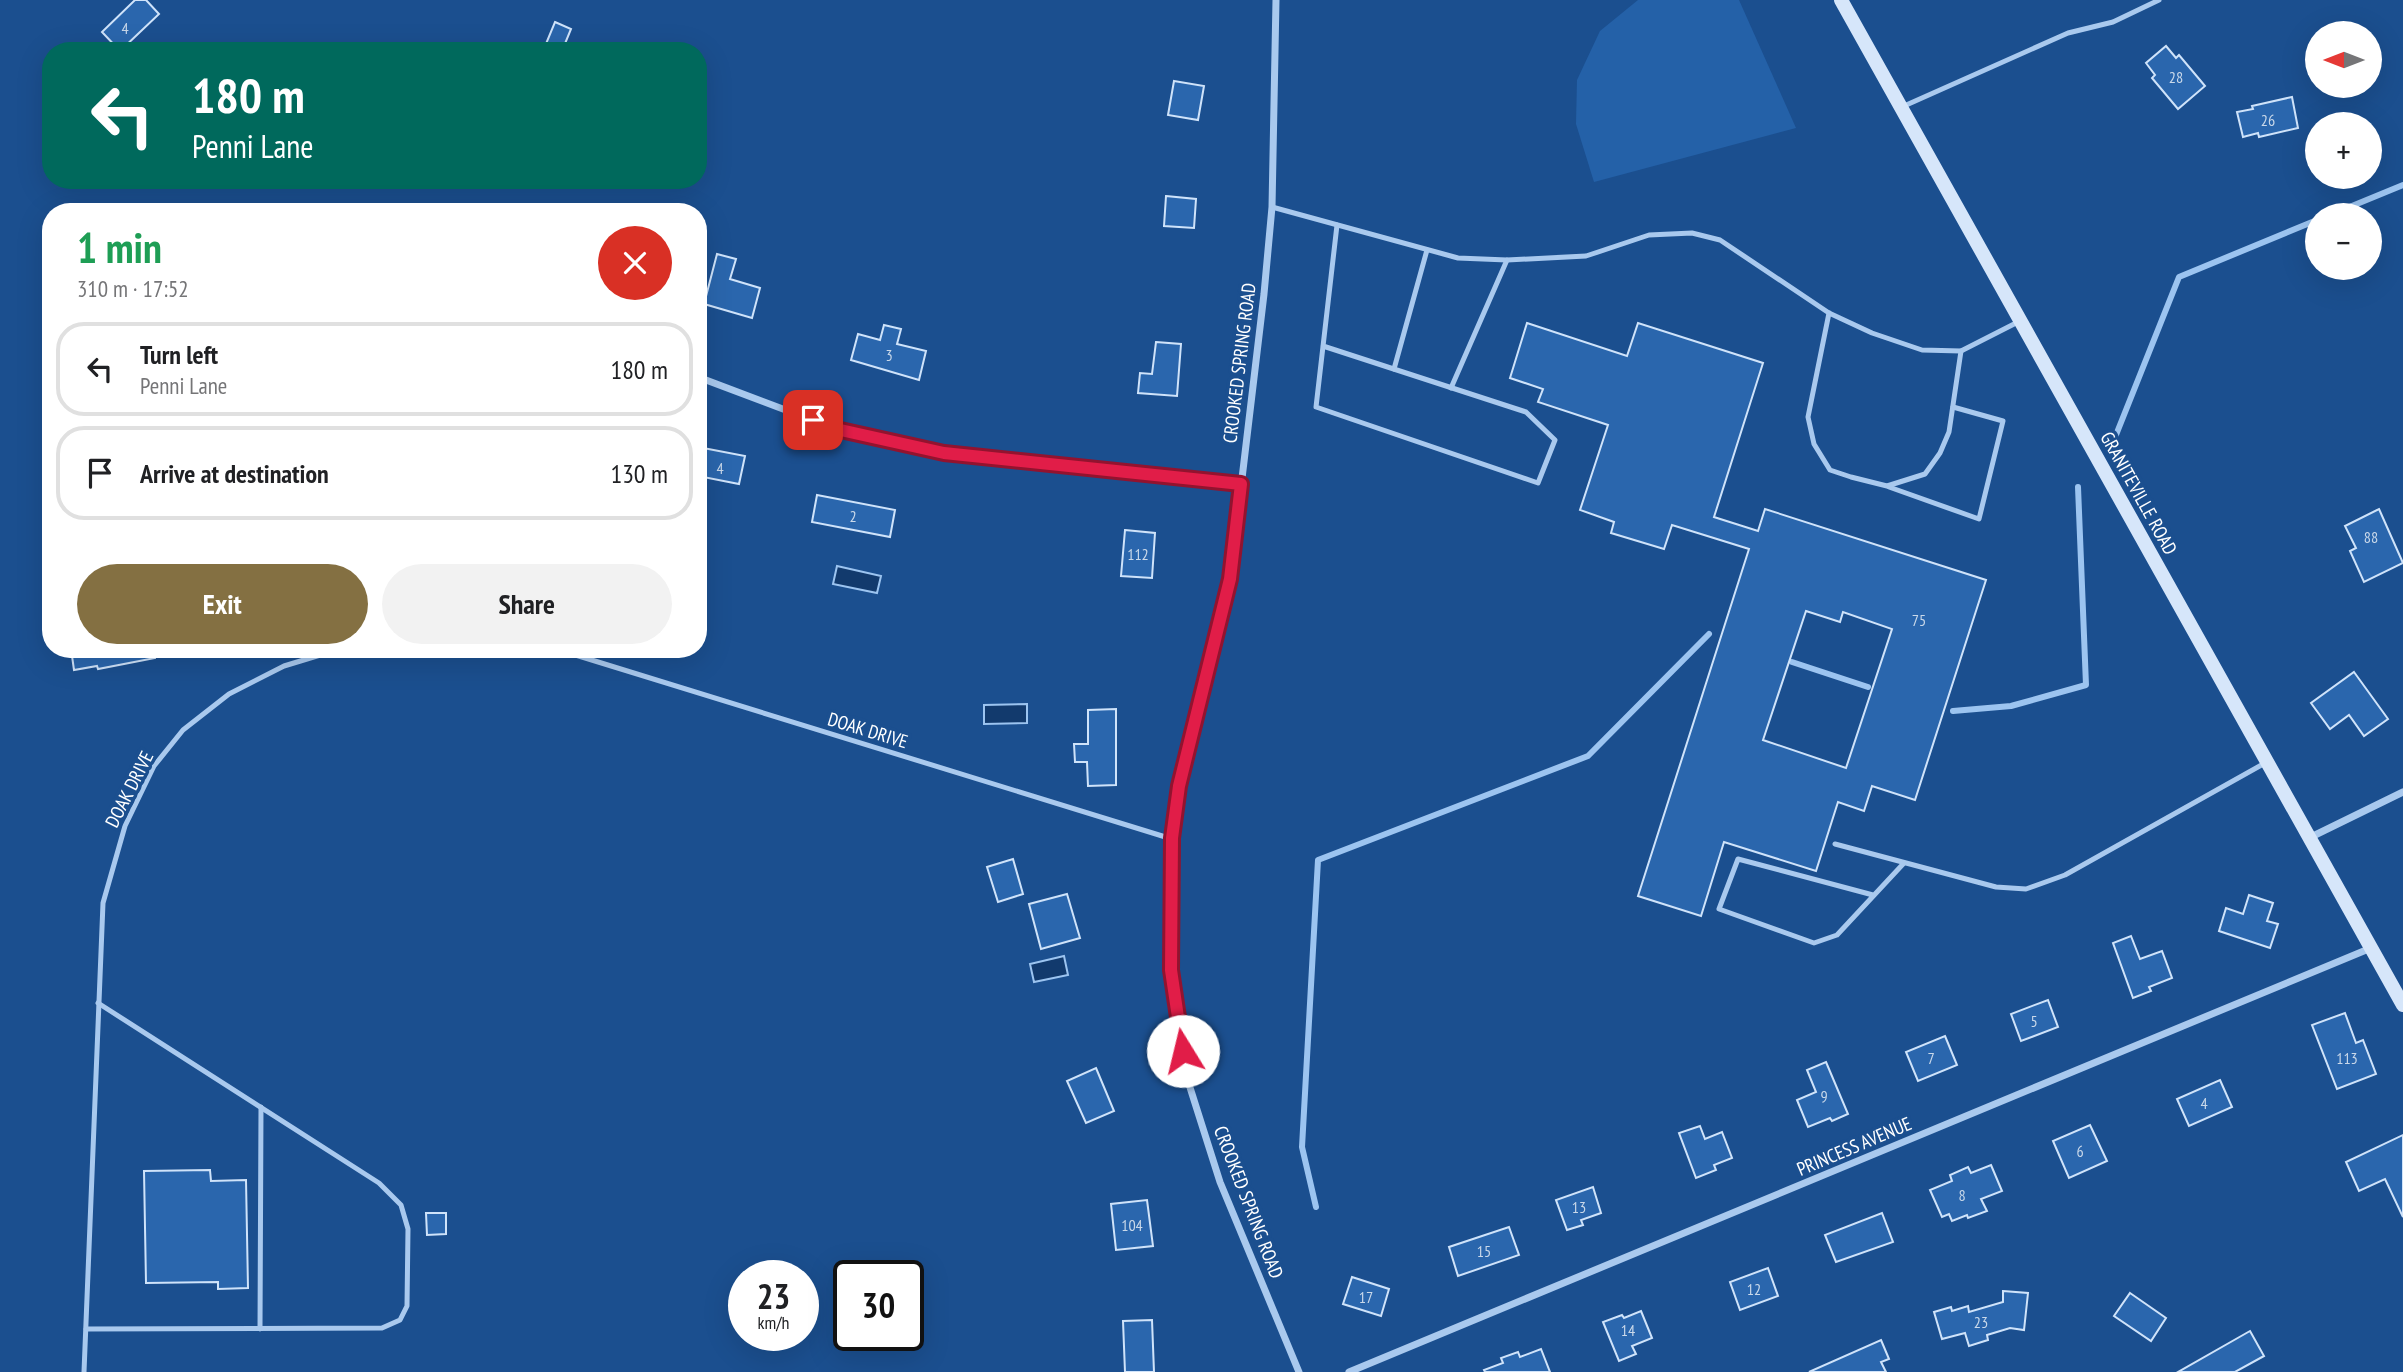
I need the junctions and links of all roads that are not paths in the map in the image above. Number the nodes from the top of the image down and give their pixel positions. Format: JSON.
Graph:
{"nodes":[{"id":1,"x":1276,"y":0,"type":"edge"},
{"id":2,"x":1841,"y":0,"type":"edge"},
{"id":3,"x":2159,"y":0,"type":"edge"},
{"id":4,"x":1901,"y":107,"type":"junction"},
{"id":5,"x":1272,"y":207,"type":"junction"},
{"id":6,"x":1337,"y":225,"type":"junction"},
{"id":7,"x":1427,"y":250,"type":"junction"},
{"id":8,"x":1507,"y":260,"type":"junction"},
{"id":9,"x":1829,"y":313,"type":"junction"},
{"id":10,"x":2021,"y":321,"type":"junction"},
{"id":11,"x":1323,"y":346,"type":"junction"},
{"id":12,"x":1961,"y":351,"type":"junction"},
{"id":13,"x":1394,"y":369,"type":"junction"},
{"id":14,"x":707,"y":380,"type":"edge"},
{"id":15,"x":1451,"y":388,"type":"junction"},
{"id":16,"x":1953,"y":407,"type":"junction"},
{"id":17,"x":1241,"y":484,"type":"junction"},
{"id":18,"x":1888,"y":486,"type":"junction"},
{"id":19,"x":310,"y":658,"type":"edge"},
{"id":20,"x":585,"y":658,"type":"edge"},
{"id":21,"x":2268,"y":761,"type":"junction"},
{"id":22,"x":2403,"y":792,"type":"edge"},
{"id":23,"x":2311,"y":837,"type":"junction"},
{"id":24,"x":1172,"y":838,"type":"junction"},
{"id":25,"x":1835,"y":844,"type":"dead end"},
{"id":26,"x":1904,"y":863,"type":"junction"},
{"id":27,"x":1873,"y":895,"type":"junction"},
{"id":28,"x":2372,"y":948,"type":"junction"},
{"id":29,"x":99,"y":1003,"type":"junction"},
{"id":30,"x":2403,"y":1006,"type":"edge"},
{"id":31,"x":261,"y":1107,"type":"junction"},
{"id":32,"x":86,"y":1329,"type":"junction"},
{"id":33,"x":260,"y":1329,"type":"junction"},
{"id":34,"x":84,"y":1372,"type":"edge"},
{"id":35,"x":1299,"y":1372,"type":"edge"},
{"id":36,"x":1349,"y":1372,"type":"edge"}],
"edges":[{"from":1,"to":5,"type":"street","name":"CROOKED SPRING ROAD"},
{"from":2,"to":4,"type":"main road","name":"GRANITEVILLE ROAD"},
{"from":3,"to":4,"type":"lane"},
{"from":4,"to":10,"type":"main road","name":"GRANITEVILLE ROAD"},
{"from":5,"to":6,"type":"lane"},
{"from":5,"to":17,"type":"street","name":"CROOKED SPRING ROAD"},
{"from":6,"to":7,"type":"lane"},
{"from":6,"to":11,"type":"lane"},
{"from":7,"to":8,"type":"lane"},
{"from":7,"to":13,"type":"lane"},
{"from":8,"to":9,"type":"lane"},
{"from":8,"to":15,"type":"lane"},
{"from":9,"to":12,"type":"lane"},
{"from":9,"to":18,"type":"lane"},
{"from":10,"to":12,"type":"lane"},
{"from":10,"to":21,"type":"main road","name":"GRANITEVILLE ROAD"},
{"from":11,"to":13,"type":"lane"},
{"from":11,"to":15,"type":"lane"},
{"from":12,"to":16,"type":"lane"},
{"from":13,"to":15,"type":"lane"},
{"from":14,"to":17,"type":"street"},
{"from":16,"to":18,"type":"lane"},
{"from":16,"to":18,"type":"lane"},
{"from":17,"to":24,"type":"street","name":"CROOKED SPRING ROAD"},
{"from":19,"to":29,"type":"lane","name":"DOAK DRIVE"},
{"from":20,"to":24,"type":"lane","name":"DOAK DRIVE"},
{"from":21,"to":23,"type":"main road","name":"GRANITEVILLE ROAD"},
{"from":21,"to":26,"type":"lane"},
{"from":22,"to":23,"type":"street"},
{"from":23,"to":28,"type":"main road","name":"GRANITEVILLE ROAD"},
{"from":24,"to":35,"type":"street","name":"CROOKED SPRING ROAD"},
{"from":25,"to":26,"type":"lane"},
{"from":26,"to":27,"type":"lane"},
{"from":27,"to":27,"type":"lane"},
{"from":28,"to":30,"type":"main road","name":"GRANITEVILLE ROAD"},
{"from":28,"to":36,"type":"street","name":"PRINCESS AVENUE"},
{"from":29,"to":31,"type":"lane"},
{"from":29,"to":32,"type":"lane","name":"DOAK DRIVE"},
{"from":31,"to":33,"type":"lane"},
{"from":31,"to":33,"type":"lane"},
{"from":32,"to":33,"type":"lane"},
{"from":32,"to":34,"type":"lane","name":"DOAK DRIVE"}]}
